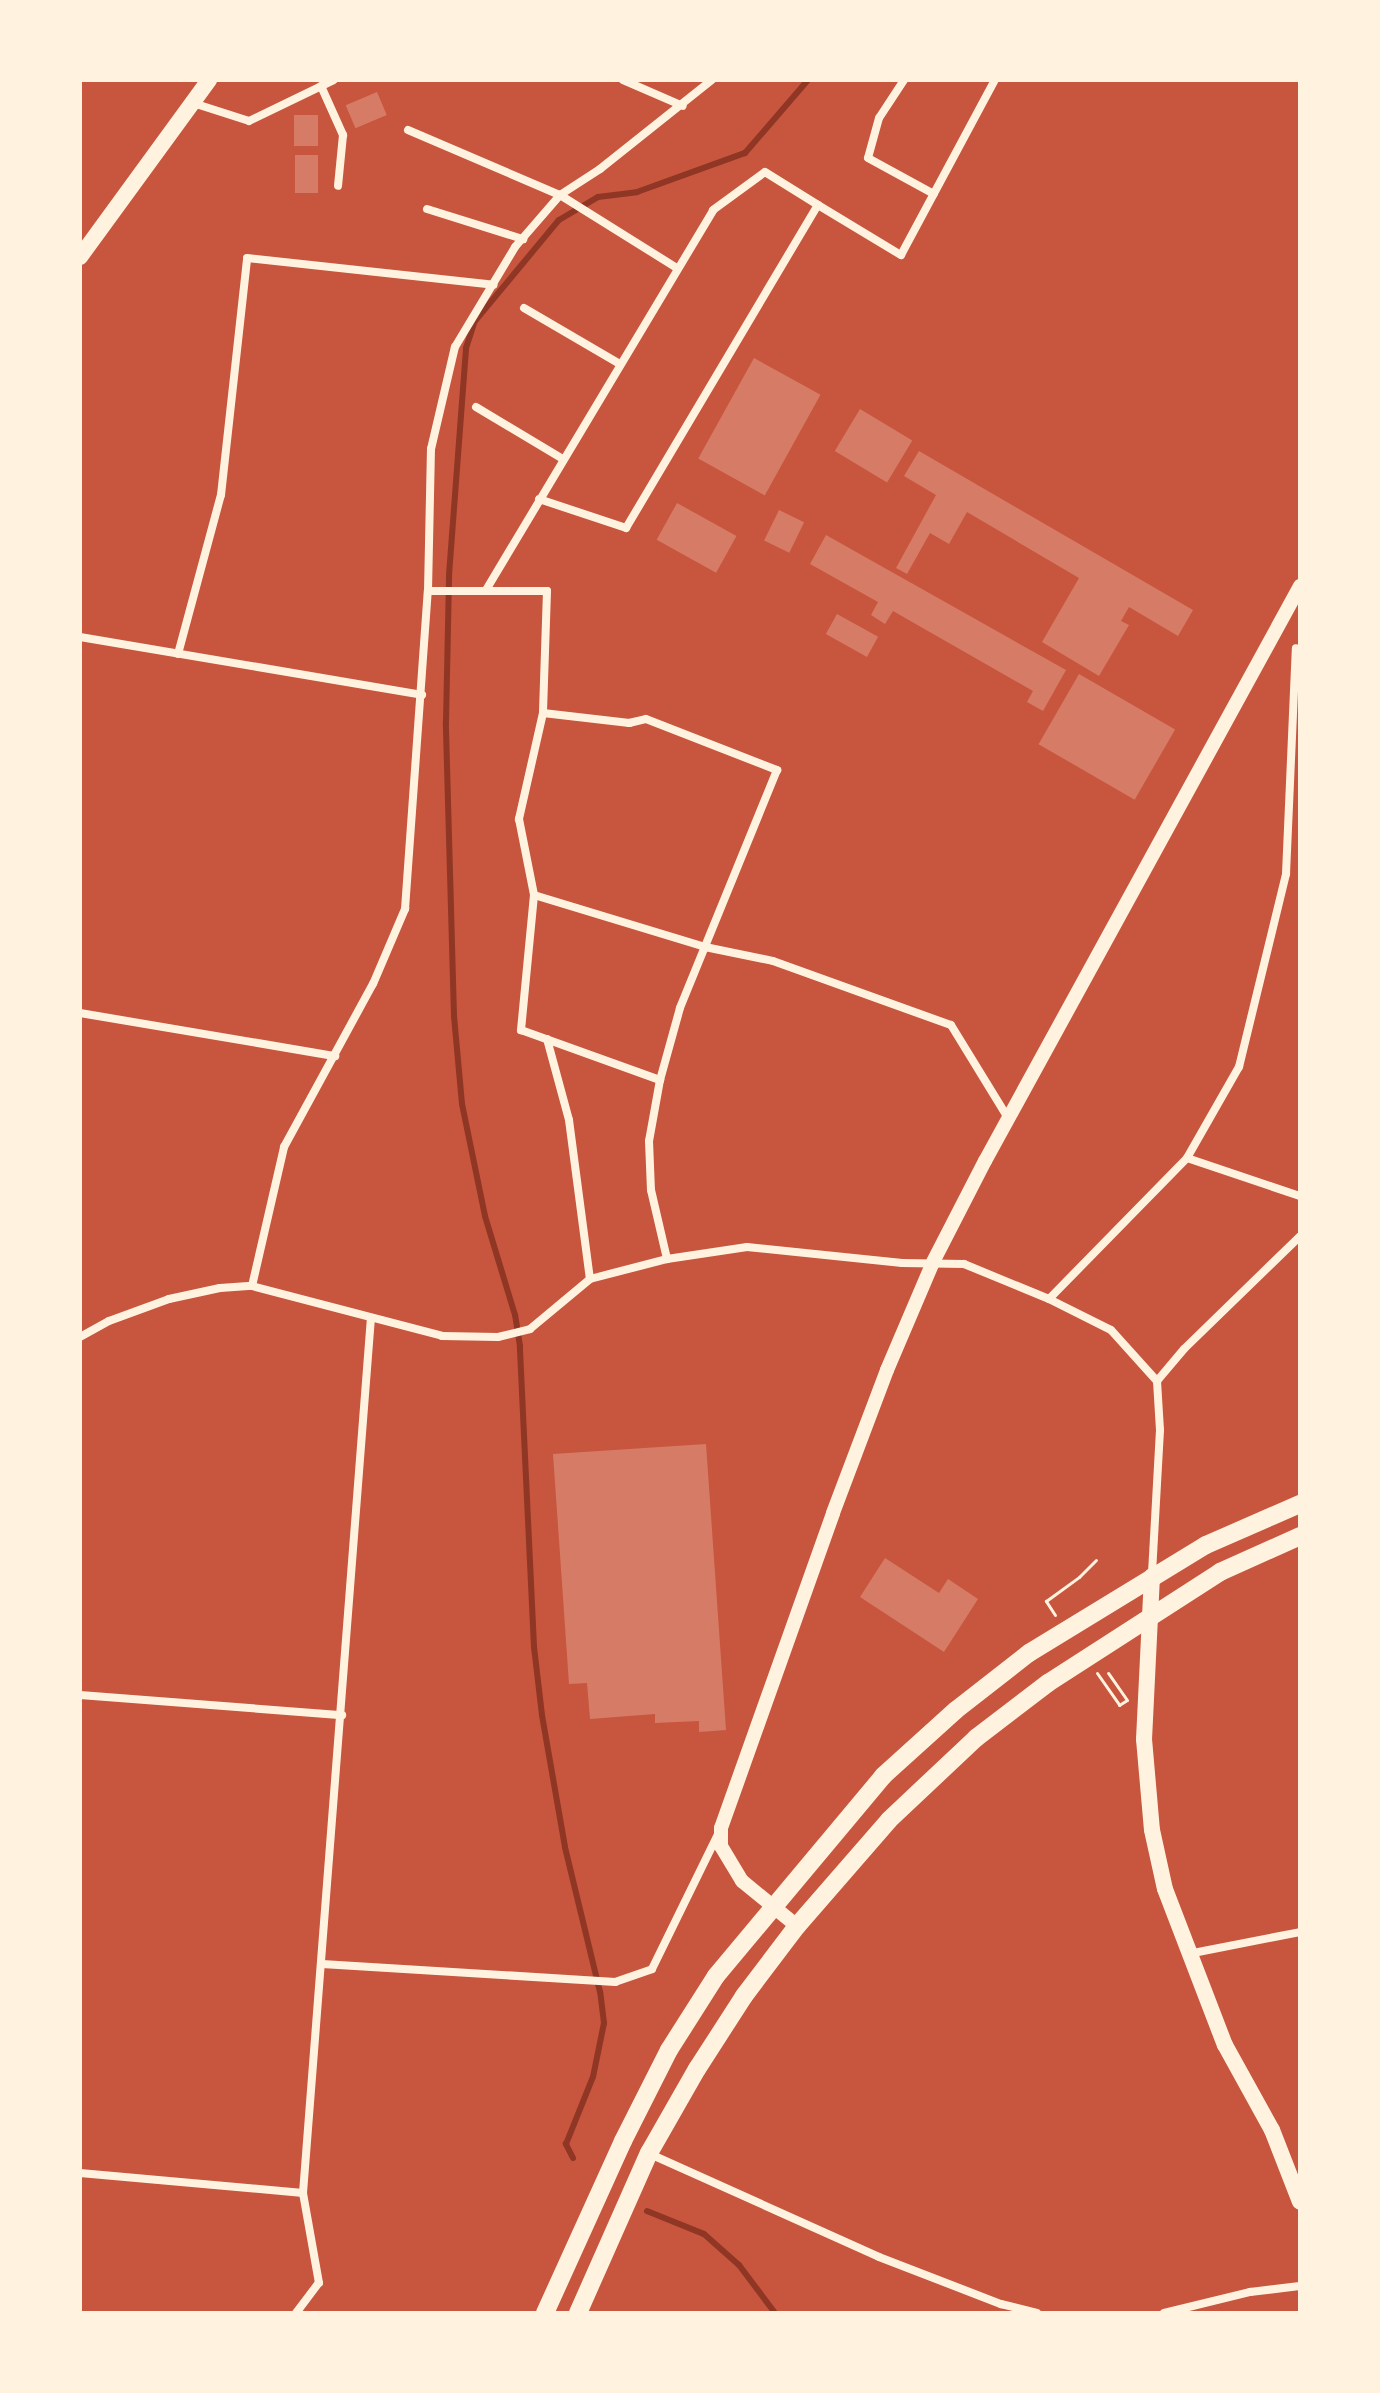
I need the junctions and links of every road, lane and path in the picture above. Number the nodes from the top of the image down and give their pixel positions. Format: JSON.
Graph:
{"nodes":[{"id":1,"x":209,"y":80,"type":"edge"},
{"id":2,"x":334,"y":80,"type":"edge"},
{"id":3,"x":623,"y":80,"type":"edge"},
{"id":4,"x":712,"y":80,"type":"edge"},
{"id":5,"x":904,"y":80,"type":"edge"},
{"id":6,"x":995,"y":80,"type":"edge"},
{"id":7,"x":321,"y":86,"type":"junction"},
{"id":8,"x":193,"y":103,"type":"junction"},
{"id":9,"x":683,"y":106,"type":"junction"},
{"id":10,"x":408,"y":130,"type":"dead end"},
{"id":11,"x":338,"y":186,"type":"dead end"},
{"id":12,"x":934,"y":194,"type":"junction"},
{"id":13,"x":560,"y":195,"type":"junction"},
{"id":14,"x":818,"y":205,"type":"junction"},
{"id":15,"x":427,"y":209,"type":"dead end"},
{"id":16,"x":523,"y":239,"type":"junction"},
{"id":17,"x":80,"y":257,"type":"edge"},
{"id":18,"x":677,"y":268,"type":"junction"},
{"id":19,"x":494,"y":285,"type":"junction"},
{"id":20,"x":524,"y":308,"type":"dead end"},
{"id":21,"x":620,"y":364,"type":"junction"},
{"id":22,"x":476,"y":407,"type":"dead end"},
{"id":23,"x":563,"y":459,"type":"junction"},
{"id":24,"x":539,"y":499,"type":"junction"},
{"id":25,"x":1300,"y":586,"type":"edge"},
{"id":26,"x":486,"y":590,"type":"junction"},
{"id":27,"x":428,"y":591,"type":"junction"},
{"id":28,"x":80,"y":637,"type":"edge"},
{"id":29,"x":1296,"y":648,"type":"dead end"},
{"id":30,"x":178,"y":654,"type":"junction"},
{"id":31,"x":422,"y":695,"type":"junction"},
{"id":32,"x":543,"y":713,"type":"junction"},
{"id":33,"x":534,"y":895,"type":"junction"},
{"id":34,"x":705,"y":947,"type":"junction"},
{"id":35,"x":80,"y":1013,"type":"edge"},
{"id":36,"x":547,"y":1039,"type":"junction"},
{"id":37,"x":335,"y":1056,"type":"junction"},
{"id":38,"x":660,"y":1080,"type":"junction"},
{"id":39,"x":1008,"y":1118,"type":"junction"},
{"id":40,"x":1187,"y":1158,"type":"junction"},
{"id":41,"x":1300,"y":1196,"type":"edge"},
{"id":42,"x":1300,"y":1236,"type":"edge"},
{"id":43,"x":667,"y":1259,"type":"junction"},
{"id":44,"x":933,"y":1262,"type":"junction"},
{"id":45,"x":590,"y":1279,"type":"junction"},
{"id":46,"x":252,"y":1286,"type":"junction"},
{"id":47,"x":1049,"y":1299,"type":"junction"},
{"id":48,"x":371,"y":1318,"type":"junction"},
{"id":49,"x":80,"y":1337,"type":"edge"},
{"id":50,"x":1157,"y":1381,"type":"junction"},
{"id":51,"x":1300,"y":1504,"type":"edge"},
{"id":52,"x":1300,"y":1536,"type":"edge"},
{"id":53,"x":1096,"y":1560,"type":"dead end"},
{"id":54,"x":1152,"y":1576,"type":"junction"},
{"id":55,"x":1046,"y":1601,"type":"dead end"},
{"id":56,"x":1151,"y":1614,"type":"junction"},
{"id":57,"x":1108,"y":1673,"type":"dead end"},
{"id":58,"x":1100,"y":1678,"type":"dead end"},
{"id":59,"x":80,"y":1695,"type":"edge"},
{"id":60,"x":342,"y":1715,"type":"junction"},
{"id":61,"x":721,"y":1828,"type":"junction"},
{"id":62,"x":771,"y":1906,"type":"junction"},
{"id":63,"x":797,"y":1926,"type":"junction"},
{"id":64,"x":1300,"y":1932,"type":"edge"},
{"id":65,"x":1188,"y":1954,"type":"junction"},
{"id":66,"x":322,"y":1964,"type":"junction"},
{"id":67,"x":649,"y":2153,"type":"junction"},
{"id":68,"x":80,"y":2173,"type":"edge"},
{"id":69,"x":303,"y":2193,"type":"junction"},
{"id":70,"x":1300,"y":2202,"type":"edge"},
{"id":71,"x":1300,"y":2286,"type":"edge"},
{"id":72,"x":296,"y":2313,"type":"edge"},
{"id":73,"x":545,"y":2313,"type":"edge"},
{"id":74,"x":578,"y":2313,"type":"edge"},
{"id":75,"x":1037,"y":2313,"type":"edge"},
{"id":76,"x":1164,"y":2313,"type":"edge"}],
"edges":[{"from":1,"to":8,"type":"main road"},
{"from":2,"to":7,"type":"street"},
{"from":3,"to":9,"type":"street"},
{"from":4,"to":9,"type":"street"},
{"from":5,"to":12,"type":"street"},
{"from":6,"to":12,"type":"street"},
{"from":7,"to":8,"type":"street"},
{"from":7,"to":11,"type":"street"},
{"from":8,"to":17,"type":"main road"},
{"from":9,"to":13,"type":"street"},
{"from":10,"to":13,"type":"street"},
{"from":12,"to":14,"type":"street"},
{"from":13,"to":16,"type":"street"},
{"from":13,"to":18,"type":"street"},
{"from":14,"to":18,"type":"street"},
{"from":14,"to":24,"type":"street"},
{"from":15,"to":16,"type":"street"},
{"from":16,"to":19,"type":"street"},
{"from":18,"to":21,"type":"street"},
{"from":19,"to":27,"type":"street"},
{"from":19,"to":30,"type":"street"},
{"from":20,"to":21,"type":"street"},
{"from":21,"to":23,"type":"street"},
{"from":22,"to":23,"type":"street"},
{"from":23,"to":24,"type":"street"},
{"from":24,"to":26,"type":"street"},
{"from":25,"to":39,"type":"main road"},
{"from":26,"to":27,"type":"street"},
{"from":26,"to":32,"type":"street"},
{"from":27,"to":31,"type":"street"},
{"from":28,"to":30,"type":"street"},
{"from":29,"to":40,"type":"street"},
{"from":30,"to":31,"type":"street"},
{"from":31,"to":37,"type":"street"},
{"from":32,"to":33,"type":"street"},
{"from":32,"to":34,"type":"street"},
{"from":33,"to":34,"type":"street"},
{"from":33,"to":36,"type":"street"},
{"from":34,"to":38,"type":"street"},
{"from":34,"to":39,"type":"street"},
{"from":35,"to":37,"type":"street"},
{"from":36,"to":38,"type":"street"},
{"from":36,"to":45,"type":"street"},
{"from":37,"to":46,"type":"street"},
{"from":38,"to":43,"type":"street"},
{"from":39,"to":44,"type":"main road"},
{"from":40,"to":41,"type":"street"},
{"from":40,"to":47,"type":"street"},
{"from":42,"to":50,"type":"street"},
{"from":43,"to":44,"type":"street"},
{"from":43,"to":45,"type":"street"},
{"from":44,"to":47,"type":"street"},
{"from":44,"to":61,"type":"main road"},
{"from":45,"to":48,"type":"street"},
{"from":46,"to":48,"type":"street"},
{"from":46,"to":49,"type":"street"},
{"from":47,"to":50,"type":"street"},
{"from":48,"to":60,"type":"street"},
{"from":50,"to":54,"type":"street"},
{"from":51,"to":54,"type":"highway"},
{"from":52,"to":56,"type":"highway"},
{"from":53,"to":55,"type":"path"},
{"from":54,"to":56,"type":"main road"},
{"from":54,"to":62,"type":"highway"},
{"from":56,"to":63,"type":"highway"},
{"from":56,"to":65,"type":"main road"},
{"from":57,"to":58,"type":"path"},
{"from":59,"to":60,"type":"street"},
{"from":60,"to":66,"type":"street"},
{"from":61,"to":62,"type":"main road"},
{"from":61,"to":66,"type":"street"},
{"from":62,"to":63,"type":"main road"},
{"from":62,"to":73,"type":"highway"},
{"from":63,"to":67,"type":"highway"},
{"from":64,"to":65,"type":"street"},
{"from":65,"to":70,"type":"main road"},
{"from":66,"to":69,"type":"street"},
{"from":67,"to":74,"type":"highway"},
{"from":67,"to":75,"type":"street"},
{"from":68,"to":69,"type":"street"},
{"from":69,"to":72,"type":"street"},
{"from":71,"to":76,"type":"street"}]}
